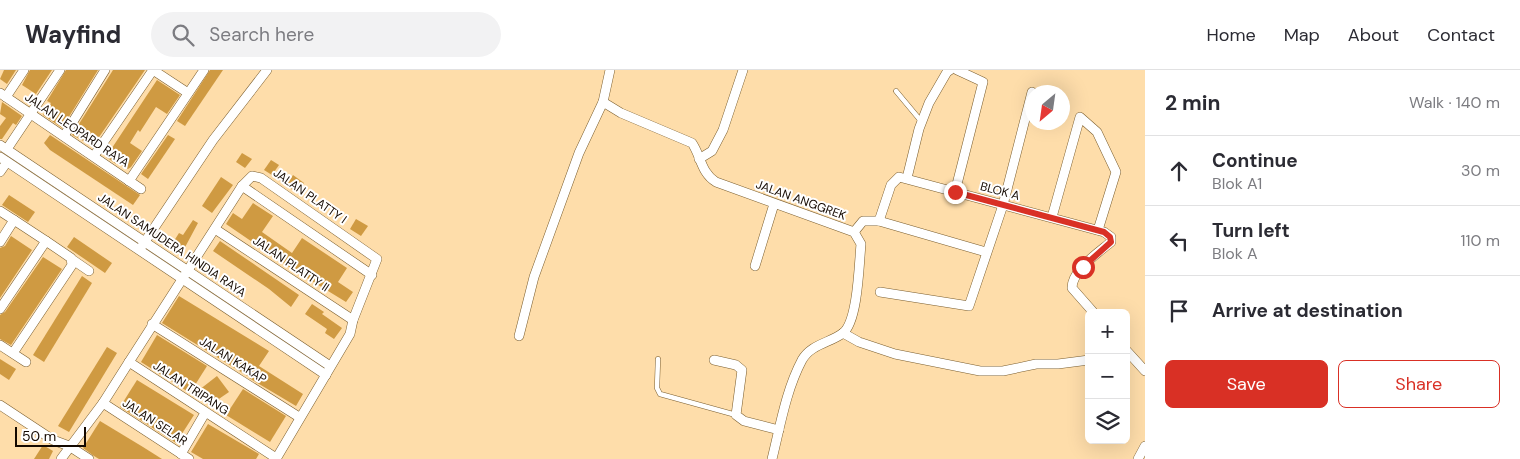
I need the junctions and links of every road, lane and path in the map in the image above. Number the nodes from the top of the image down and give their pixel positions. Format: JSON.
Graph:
{"nodes":[{"id":1,"x":24,"y":70,"type":"edge"},
{"id":2,"x":60,"y":70,"type":"edge"},
{"id":3,"x":106,"y":70,"type":"edge"},
{"id":4,"x":153,"y":70,"type":"edge"},
{"id":5,"x":204,"y":70,"type":"edge"},
{"id":6,"x":267,"y":70,"type":"edge"},
{"id":7,"x":610,"y":70,"type":"edge"},
{"id":8,"x":743,"y":70,"type":"edge"},
{"id":9,"x":950,"y":70,"type":"edge"},
{"id":10,"x":957,"y":70,"type":"edge"},
{"id":11,"x":896,"y":91,"type":"dead end"},
{"id":12,"x":188,"y":93,"type":"junction"},
{"id":13,"x":3,"y":95,"type":"edge"},
{"id":14,"x":603,"y":102,"type":"junction"},
{"id":15,"x":30,"y":113,"type":"junction"},
{"id":16,"x":1025,"y":119,"type":"edge"},
{"id":17,"x":922,"y":122,"type":"junction"},
{"id":18,"x":64,"y":136,"type":"junction"},
{"id":19,"x":3,"y":147,"type":"edge"},
{"id":20,"x":94,"y":156,"type":"junction"},
{"id":21,"x":4,"y":159,"type":"edge"},
{"id":22,"x":699,"y":159,"type":"junction"},
{"id":23,"x":0,"y":172,"type":"edge"},
{"id":24,"x":907,"y":178,"type":"junction"},
{"id":25,"x":129,"y":181,"type":"junction"},
{"id":26,"x":242,"y":186,"type":"junction"},
{"id":27,"x":141,"y":189,"type":"dead end"},
{"id":28,"x":955,"y":192,"type":"junction"},
{"id":29,"x":774,"y":204,"type":"junction"},
{"id":30,"x":1003,"y":205,"type":"junction"},
{"id":31,"x":0,"y":211,"type":"edge"},
{"id":32,"x":1052,"y":217,"type":"junction"},
{"id":33,"x":14,"y":220,"type":"junction"},
{"id":34,"x":879,"y":221,"type":"junction"},
{"id":35,"x":215,"y":228,"type":"junction"},
{"id":36,"x":1098,"y":230,"type":"junction"},
{"id":37,"x":854,"y":232,"type":"junction"},
{"id":38,"x":130,"y":233,"type":"junction"},
{"id":39,"x":46,"y":241,"type":"junction"},
{"id":40,"x":125,"y":241,"type":"junction"},
{"id":41,"x":0,"y":242,"type":"edge"},
{"id":42,"x":144,"y":242,"type":"junction"},
{"id":43,"x":140,"y":251,"type":"junction"},
{"id":44,"x":986,"y":252,"type":"junction"},
{"id":45,"x":73,"y":260,"type":"junction"},
{"id":46,"x":755,"y":266,"type":"dead end"},
{"id":47,"x":89,"y":271,"type":"dead end"},
{"id":48,"x":188,"y":271,"type":"junction"},
{"id":49,"x":372,"y":275,"type":"junction"},
{"id":50,"x":183,"y":280,"type":"junction"},
{"id":51,"x":880,"y":292,"type":"dead end"},
{"id":52,"x":0,"y":309,"type":"edge"},
{"id":53,"x":1090,"y":309,"type":"edge"},
{"id":54,"x":353,"y":320,"type":"junction"},
{"id":55,"x":152,"y":324,"type":"junction"},
{"id":56,"x":843,"y":333,"type":"junction"},
{"id":57,"x":519,"y":336,"type":"dead end"},
{"id":58,"x":0,"y":345,"type":"edge"},
{"id":59,"x":13,"y":354,"type":"junction"},
{"id":60,"x":1130,"y":354,"type":"edge"},
{"id":61,"x":658,"y":359,"type":"dead end"},
{"id":62,"x":714,"y":360,"type":"dead end"},
{"id":63,"x":1085,"y":361,"type":"edge"},
{"id":64,"x":26,"y":362,"type":"dead end"},
{"id":65,"x":129,"y":362,"type":"junction"},
{"id":66,"x":328,"y":370,"type":"junction"},
{"id":67,"x":1145,"y":371,"type":"edge"},
{"id":68,"x":102,"y":403,"type":"junction"},
{"id":69,"x":0,"y":405,"type":"edge"},
{"id":70,"x":205,"y":413,"type":"junction"},
{"id":71,"x":736,"y":415,"type":"junction"},
{"id":72,"x":299,"y":417,"type":"junction"},
{"id":73,"x":779,"y":430,"type":"junction"},
{"id":74,"x":53,"y":440,"type":"junction"},
{"id":75,"x":69,"y":446,"type":"junction"},
{"id":76,"x":1145,"y":446,"type":"edge"},
{"id":77,"x":185,"y":456,"type":"edge"},
{"id":78,"x":63,"y":458,"type":"edge"},
{"id":79,"x":89,"y":459,"type":"edge"},
{"id":80,"x":276,"y":459,"type":"edge"},
{"id":81,"x":772,"y":459,"type":"edge"},
{"id":82,"x":1138,"y":459,"type":"edge"}],
"edges":[{"from":1,"to":13,"type":"street"},
{"from":2,"to":15,"type":"street"},
{"from":3,"to":18,"type":"street"},
{"from":4,"to":12,"type":"street"},
{"from":4,"to":20,"type":"street"},
{"from":5,"to":12,"type":"street"},
{"from":6,"to":42,"type":"street"},
{"from":7,"to":14,"type":"street"},
{"from":8,"to":22,"type":"street"},
{"from":9,"to":17,"type":"street"},
{"from":10,"to":28,"type":"street"},
{"from":11,"to":17,"type":"lane"},
{"from":12,"to":25,"type":"street"},
{"from":13,"to":15,"type":"street","name":"JALAN LEOPARD RAYA"},
{"from":14,"to":22,"type":"street","name":"JALAN ANGGREK"},
{"from":14,"to":57,"type":"street"},
{"from":15,"to":18,"type":"street","name":"JALAN LEOPARD RAYA"},
{"from":15,"to":19,"type":"street"},
{"from":16,"to":30,"type":"street"},
{"from":17,"to":24,"type":"street"},
{"from":18,"to":20,"type":"street","name":"JALAN LEOPARD RAYA"},
{"from":19,"to":38,"type":"street","name":"JALAN SAMUDERA HINDIA RAYA"},
{"from":20,"to":25,"type":"street","name":"JALAN LEOPARD RAYA"},
{"from":21,"to":23,"type":"street"},
{"from":21,"to":40,"type":"street","name":"JALAN SAMUDERA HINDIA RAYA"},
{"from":22,"to":29,"type":"street","name":"JALAN ANGGREK"},
{"from":24,"to":28,"type":"street","name":"BLOK A"},
{"from":24,"to":34,"type":"street"},
{"from":25,"to":27,"type":"street","name":"JALAN LEOPARD RAYA"},
{"from":26,"to":35,"type":"street"},
{"from":26,"to":49,"type":"street"},
{"from":26,"to":49,"type":"street","name":"JALAN PLATTY I"},
{"from":28,"to":30,"type":"street","name":"BLOK A"},
{"from":29,"to":37,"type":"street","name":"JALAN ANGGREK"},
{"from":29,"to":46,"type":"street"},
{"from":30,"to":32,"type":"street","name":"BLOK A"},
{"from":30,"to":44,"type":"street"},
{"from":31,"to":33,"type":"street"},
{"from":32,"to":36,"type":"street","name":"BLOK A"},
{"from":32,"to":36,"type":"street"},
{"from":33,"to":39,"type":"street"},
{"from":33,"to":41,"type":"street"},
{"from":34,"to":37,"type":"street"},
{"from":34,"to":44,"type":"street"},
{"from":35,"to":48,"type":"street"},
{"from":35,"to":54,"type":"street","name":"JALAN PLATTY II"},
{"from":36,"to":53,"type":"street","name":"BLOK A"},
{"from":37,"to":56,"type":"street","name":"JALAN ANGGREK"},
{"from":38,"to":40,"type":"street"},
{"from":38,"to":42,"type":"street","name":"JALAN SAMUDERA HINDIA RAYA"},
{"from":39,"to":45,"type":"street"},
{"from":39,"to":52,"type":"street"},
{"from":40,"to":43,"type":"street","name":"JALAN SAMUDERA HINDIA RAYA"},
{"from":42,"to":43,"type":"street"},
{"from":42,"to":48,"type":"street","name":"JALAN SAMUDERA HINDIA RAYA"},
{"from":43,"to":50,"type":"street","name":"JALAN SAMUDERA HINDIA RAYA"},
{"from":44,"to":51,"type":"street"},
{"from":45,"to":47,"type":"street"},
{"from":45,"to":59,"type":"street"},
{"from":48,"to":50,"type":"street"},
{"from":48,"to":66,"type":"street","name":"JALAN SAMUDERA HINDIA RAYA"},
{"from":49,"to":54,"type":"street","name":"JALAN PLATTY I"},
{"from":50,"to":55,"type":"street"},
{"from":50,"to":66,"type":"street","name":"JALAN SAMUDERA HINDIA RAYA"},
{"from":54,"to":66,"type":"street","name":"JALAN PLATTY I"},
{"from":55,"to":65,"type":"street"},
{"from":55,"to":72,"type":"street","name":"JALAN KAKAP"},
{"from":56,"to":63,"type":"street"},
{"from":56,"to":73,"type":"street"},
{"from":58,"to":59,"type":"street"},
{"from":59,"to":64,"type":"street"},
{"from":60,"to":67,"type":"street"},
{"from":61,"to":71,"type":"lane"},
{"from":62,"to":71,"type":"street"},
{"from":65,"to":68,"type":"street"},
{"from":65,"to":70,"type":"street","name":"JALAN TRIPANG"},
{"from":66,"to":72,"type":"street","name":"JALAN PLATTY I"},
{"from":68,"to":75,"type":"street","name":"JALAN SELAR"},
{"from":68,"to":77,"type":"street","name":"JALAN SELAR"},
{"from":69,"to":74,"type":"street"},
{"from":70,"to":77,"type":"street"},
{"from":70,"to":80,"type":"street","name":"JALAN TRIPANG"},
{"from":71,"to":73,"type":"street"},
{"from":72,"to":80,"type":"street","name":"JALAN PLATTY I"},
{"from":73,"to":81,"type":"street"},
{"from":74,"to":75,"type":"street"},
{"from":74,"to":78,"type":"street"},
{"from":75,"to":78,"type":"street","name":"JALAN SELAR"},
{"from":75,"to":79,"type":"street"},
{"from":76,"to":82,"type":"street"}]}
